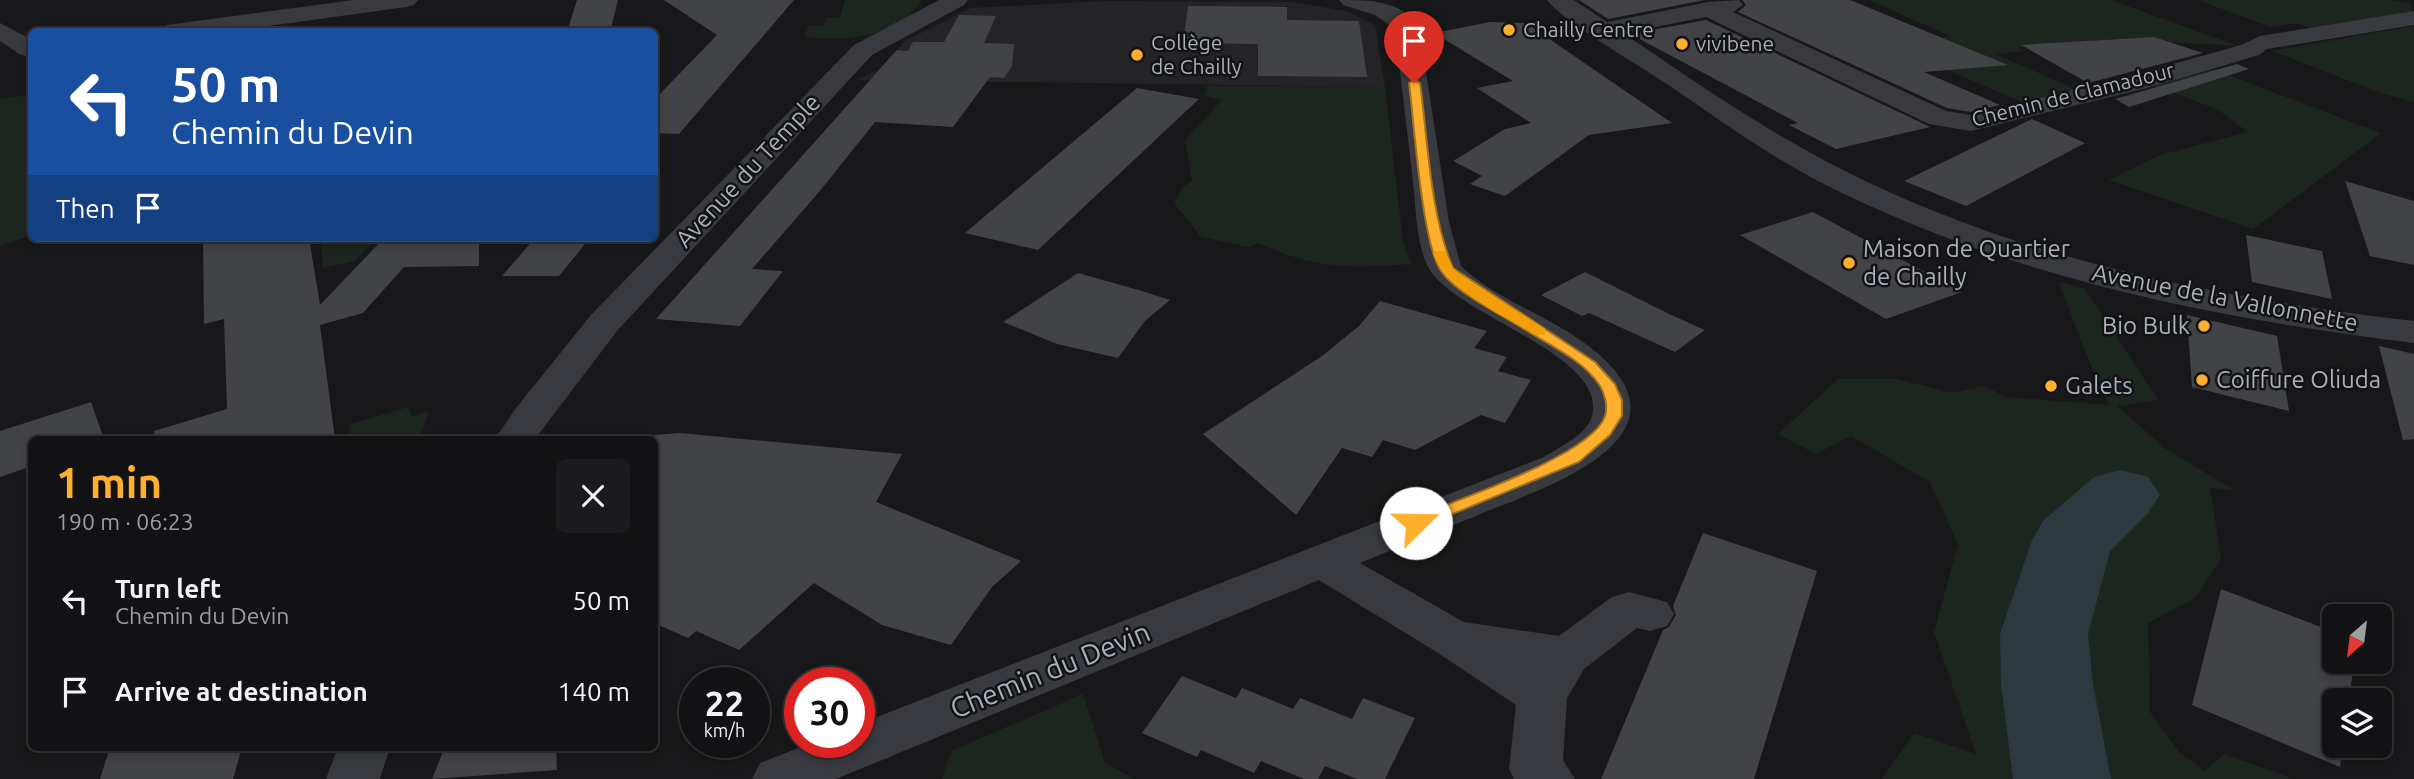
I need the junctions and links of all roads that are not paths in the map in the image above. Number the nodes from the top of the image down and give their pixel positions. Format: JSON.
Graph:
{"nodes":[{"id":1,"x":346,"y":0,"type":"edge"},
{"id":2,"x":406,"y":0,"type":"edge"},
{"id":3,"x":956,"y":0,"type":"edge"},
{"id":4,"x":1351,"y":0,"type":"edge"},
{"id":5,"x":1559,"y":0,"type":"edge"},
{"id":6,"x":1754,"y":0,"type":"edge"},
{"id":7,"x":1708,"y":9,"type":"junction"},
{"id":8,"x":312,"y":12,"type":"junction"},
{"id":9,"x":2414,"y":18,"type":"edge"},
{"id":10,"x":195,"y":28,"type":"edge"},
{"id":11,"x":0,"y":30,"type":"edge"},
{"id":12,"x":1603,"y":30,"type":"junction"},
{"id":13,"x":28,"y":47,"type":"edge"},
{"id":14,"x":28,"y":49,"type":"edge"},
{"id":15,"x":0,"y":54,"type":"edge"},
{"id":16,"x":2414,"y":332,"type":"edge"},
{"id":17,"x":518,"y":436,"type":"edge"},
{"id":18,"x":1321,"y":561,"type":"junction"},
{"id":19,"x":1650,"y":614,"type":"dead end"},
{"id":20,"x":1554,"y":676,"type":"junction"},
{"id":21,"x":363,"y":751,"type":"edge"},
{"id":22,"x":353,"y":779,"type":"edge"},
{"id":23,"x":779,"y":779,"type":"edge"},
{"id":24,"x":1548,"y":779,"type":"edge"}],
"edges":[{"from":1,"to":8,"type":"street"},
{"from":2,"to":8,"type":"street"},
{"from":3,"to":17,"type":"street","name":"Avenue du Temple"},
{"from":4,"to":18,"type":"street","name":"Chemin du Devin"},
{"from":5,"to":12,"type":"street","name":"Avenue de la Vallonnette"},
{"from":6,"to":7,"type":"street"},
{"from":7,"to":9,"type":"street","name":"Chemin de Clamadour"},
{"from":7,"to":12,"type":"street"},
{"from":8,"to":10,"type":"street"},
{"from":11,"to":13,"type":"street"},
{"from":12,"to":16,"type":"street","name":"Avenue de la Vallonnette"},
{"from":14,"to":15,"type":"street"},
{"from":18,"to":20,"type":"street"},
{"from":18,"to":23,"type":"street","name":"Chemin du Devin"},
{"from":19,"to":20,"type":"street"},
{"from":20,"to":24,"type":"street"},
{"from":21,"to":22,"type":"street"}]}
